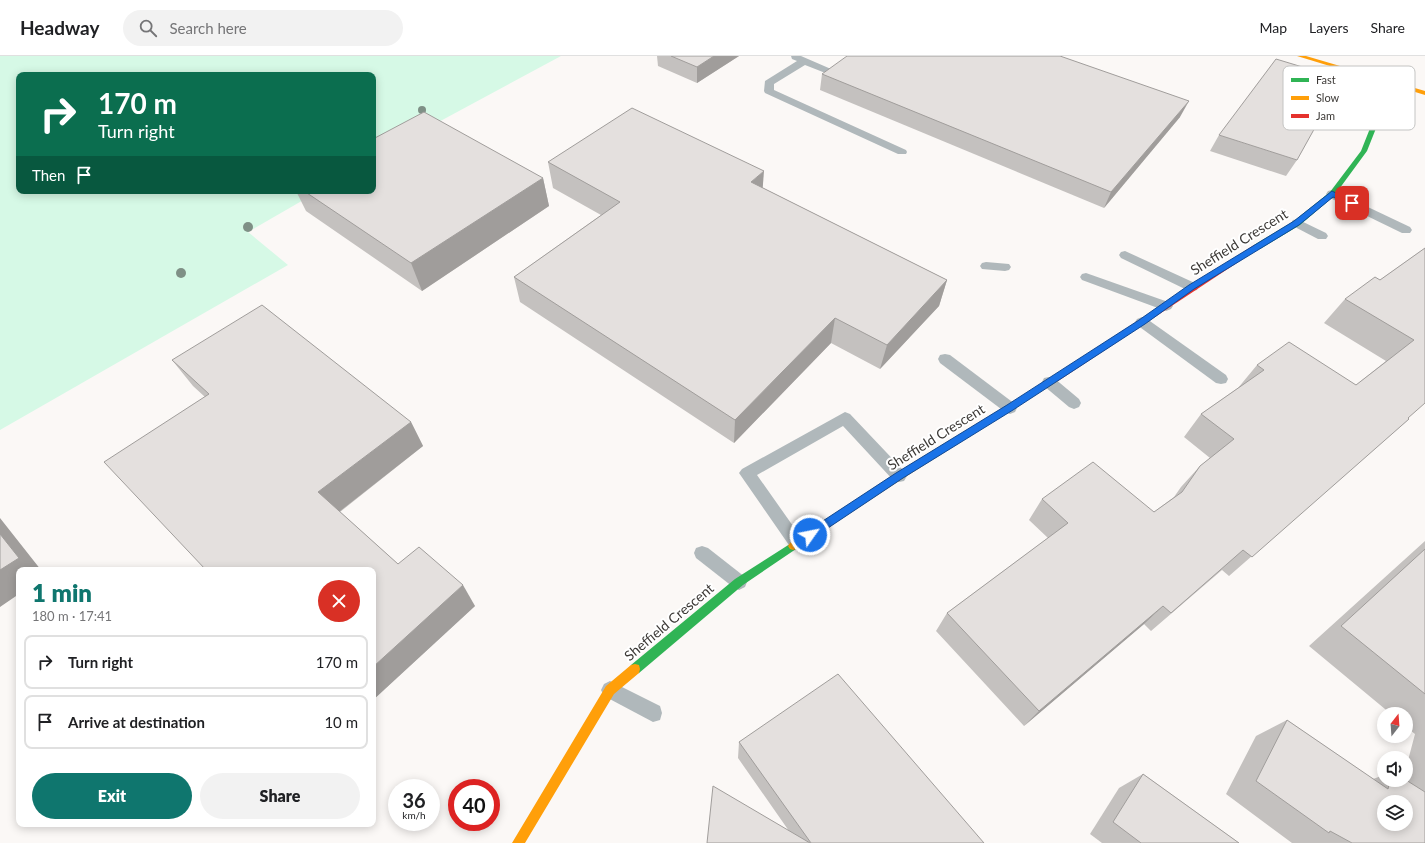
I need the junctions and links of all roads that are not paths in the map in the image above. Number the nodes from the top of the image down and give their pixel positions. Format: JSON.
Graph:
{"nodes":[{"id":1,"x":792,"y":56,"type":"edge"},
{"id":2,"x":1300,"y":56,"type":"edge"},
{"id":3,"x":804,"y":61,"type":"junction"},
{"id":4,"x":1334,"y":66,"type":"edge"},
{"id":5,"x":828,"y":71,"type":"edge"},
{"id":6,"x":1415,"y":90,"type":"edge"},
{"id":7,"x":1425,"y":93,"type":"edge"},
{"id":8,"x":1372,"y":130,"type":"edge"},
{"id":9,"x":902,"y":152,"type":"dead end"},
{"id":10,"x":1332,"y":194,"type":"junction"},
{"id":11,"x":1297,"y":223,"type":"junction"},
{"id":12,"x":1406,"y":230,"type":"dead end"},
{"id":13,"x":1322,"y":236,"type":"dead end"},
{"id":14,"x":1125,"y":255,"type":"dead end"},
{"id":15,"x":986,"y":266,"type":"dead end"},
{"id":16,"x":1005,"y":267,"type":"dead end"},
{"id":17,"x":1086,"y":277,"type":"dead end"},
{"id":18,"x":1192,"y":287,"type":"junction"},
{"id":19,"x":1166,"y":306,"type":"junction"},
{"id":20,"x":1142,"y":322,"type":"junction"},
{"id":21,"x":945,"y":359,"type":"dead end"},
{"id":22,"x":1221,"y":379,"type":"dead end"},
{"id":23,"x":1049,"y":382,"type":"junction"},
{"id":24,"x":1074,"y":403,"type":"dead end"},
{"id":25,"x":1010,"y":408,"type":"junction"},
{"id":26,"x":900,"y":476,"type":"junction"},
{"id":27,"x":797,"y":543,"type":"junction"},
{"id":28,"x":702,"y":552,"type":"dead end"},
{"id":29,"x":739,"y":582,"type":"junction"},
{"id":30,"x":610,"y":690,"type":"junction"},
{"id":31,"x":653,"y":713,"type":"dead end"},
{"id":32,"x":518,"y":843,"type":"edge"}],
"edges":[{"from":1,"to":3,"type":"lane"},
{"from":2,"to":4,"type":"street"},
{"from":3,"to":5,"type":"lane"},
{"from":3,"to":9,"type":"lane"},
{"from":6,"to":7,"type":"street"},
{"from":8,"to":10,"type":"street","name":"Sheffield Crescent"},
{"from":10,"to":11,"type":"street","name":"Sheffield Crescent"},
{"from":10,"to":12,"type":"lane"},
{"from":11,"to":13,"type":"lane"},
{"from":11,"to":18,"type":"street","name":"Sheffield Crescent"},
{"from":14,"to":18,"type":"lane"},
{"from":15,"to":16,"type":"lane"},
{"from":17,"to":19,"type":"lane"},
{"from":18,"to":19,"type":"street","name":"Sheffield Crescent"},
{"from":19,"to":20,"type":"street","name":"Sheffield Crescent"},
{"from":20,"to":22,"type":"lane"},
{"from":20,"to":23,"type":"street","name":"Sheffield Crescent"},
{"from":21,"to":25,"type":"lane"},
{"from":23,"to":24,"type":"lane"},
{"from":23,"to":25,"type":"street","name":"Sheffield Crescent"},
{"from":25,"to":26,"type":"street","name":"Sheffield Crescent"},
{"from":26,"to":27,"type":"street","name":"Sheffield Crescent"},
{"from":26,"to":27,"type":"lane"},
{"from":27,"to":29,"type":"street","name":"Sheffield Crescent"},
{"from":28,"to":29,"type":"lane"},
{"from":29,"to":30,"type":"street","name":"Sheffield Crescent"},
{"from":30,"to":31,"type":"lane"},
{"from":30,"to":32,"type":"street","name":"Sheffield Crescent"}]}
